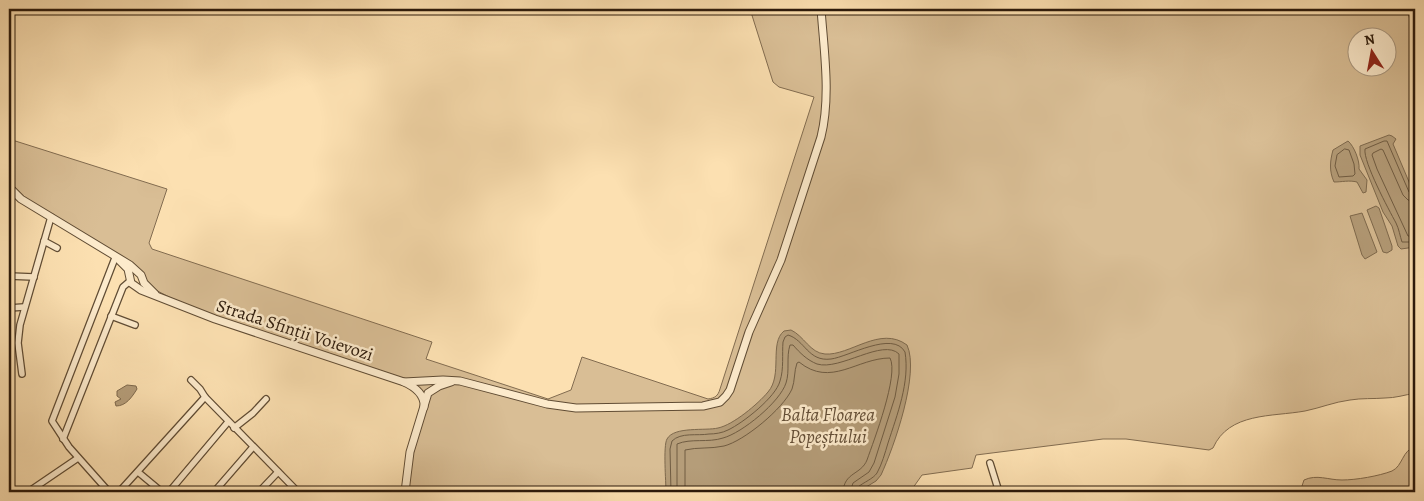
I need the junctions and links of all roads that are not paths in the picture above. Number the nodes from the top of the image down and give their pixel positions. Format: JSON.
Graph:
{"nodes":[{"id":1,"x":821,"y":9,"type":"edge"},
{"id":2,"x":10,"y":194,"type":"edge"},
{"id":3,"x":51,"y":218,"type":"junction"},
{"id":4,"x":44,"y":241,"type":"junction"},
{"id":5,"x":57,"y":248,"type":"dead end"},
{"id":6,"x":117,"y":258,"type":"junction"},
{"id":7,"x":138,"y":273,"type":"junction"},
{"id":8,"x":9,"y":276,"type":"edge"},
{"id":9,"x":34,"y":277,"type":"junction"},
{"id":10,"x":143,"y":280,"type":"junction"},
{"id":11,"x":131,"y":281,"type":"junction"},
{"id":12,"x":161,"y":299,"type":"junction"},
{"id":13,"x":24,"y":307,"type":"junction"},
{"id":14,"x":9,"y":308,"type":"edge"},
{"id":15,"x":111,"y":316,"type":"junction"},
{"id":16,"x":135,"y":325,"type":"dead end"},
{"id":17,"x":22,"y":374,"type":"dead end"},
{"id":18,"x":191,"y":380,"type":"dead end"},
{"id":19,"x":455,"y":381,"type":"junction"},
{"id":20,"x":404,"y":382,"type":"junction"},
{"id":21,"x":423,"y":382,"type":"junction"},
{"id":22,"x":419,"y":392,"type":"junction"},
{"id":23,"x":429,"y":393,"type":"junction"},
{"id":24,"x":204,"y":397,"type":"junction"},
{"id":25,"x":266,"y":399,"type":"dead end"},
{"id":26,"x":424,"y":406,"type":"junction"},
{"id":27,"x":228,"y":422,"type":"junction"},
{"id":28,"x":234,"y":428,"type":"junction"},
{"id":29,"x":64,"y":439,"type":"junction"},
{"id":30,"x":253,"y":448,"type":"junction"},
{"id":31,"x":78,"y":458,"type":"junction"},
{"id":32,"x":990,"y":463,"type":"dead end"},
{"id":33,"x":138,"y":472,"type":"junction"},
{"id":34,"x":278,"y":472,"type":"junction"},
{"id":35,"x":28,"y":492,"type":"edge"},
{"id":36,"x":109,"y":492,"type":"edge"},
{"id":37,"x":119,"y":492,"type":"edge"},
{"id":38,"x":162,"y":492,"type":"edge"},
{"id":39,"x":169,"y":492,"type":"edge"},
{"id":40,"x":214,"y":492,"type":"edge"},
{"id":41,"x":259,"y":492,"type":"edge"},
{"id":42,"x":298,"y":492,"type":"edge"},
{"id":43,"x":405,"y":492,"type":"edge"},
{"id":44,"x":999,"y":492,"type":"edge"}],
"edges":[{"from":1,"to":19,"type":"street"},
{"from":2,"to":3,"type":"street","name":"Strada Sfinții Voievozi"},
{"from":3,"to":4,"type":"street"},
{"from":3,"to":6,"type":"street","name":"Strada Sfinții Voievozi"},
{"from":4,"to":5,"type":"street"},
{"from":4,"to":9,"type":"street"},
{"from":6,"to":7,"type":"street","name":"Strada Sfinții Voievozi"},
{"from":6,"to":11,"type":"street","name":"Strada Sfinții Voievozi"},
{"from":6,"to":29,"type":"street"},
{"from":7,"to":10,"type":"street","name":"Strada Sfinții Voievozi"},
{"from":7,"to":11,"type":"street"},
{"from":8,"to":9,"type":"street"},
{"from":9,"to":13,"type":"street"},
{"from":10,"to":11,"type":"street"},
{"from":10,"to":12,"type":"street","name":"Strada Sfinții Voievozi"},
{"from":11,"to":12,"type":"street","name":"Strada Sfinții Voievozi"},
{"from":11,"to":15,"type":"street"},
{"from":12,"to":20,"type":"street","name":"Strada Sfinții Voievozi"},
{"from":13,"to":14,"type":"street"},
{"from":13,"to":17,"type":"street"},
{"from":15,"to":16,"type":"street"},
{"from":15,"to":29,"type":"street"},
{"from":18,"to":24,"type":"street"},
{"from":19,"to":21,"type":"street"},
{"from":19,"to":23,"type":"street"},
{"from":20,"to":21,"type":"street"},
{"from":20,"to":22,"type":"street","name":"Strada Sfinții Voievozi"},
{"from":21,"to":22,"type":"street"},
{"from":21,"to":23,"type":"street"},
{"from":22,"to":23,"type":"street"},
{"from":22,"to":26,"type":"street"},
{"from":23,"to":26,"type":"street"},
{"from":24,"to":27,"type":"street"},
{"from":24,"to":33,"type":"street"},
{"from":25,"to":28,"type":"street"},
{"from":26,"to":43,"type":"street"},
{"from":27,"to":28,"type":"street"},
{"from":27,"to":39,"type":"street"},
{"from":28,"to":30,"type":"street"},
{"from":29,"to":31,"type":"street"},
{"from":30,"to":34,"type":"street"},
{"from":30,"to":40,"type":"street"},
{"from":31,"to":35,"type":"street"},
{"from":31,"to":36,"type":"street"},
{"from":32,"to":44,"type":"street"},
{"from":33,"to":37,"type":"street"},
{"from":33,"to":38,"type":"street"},
{"from":34,"to":41,"type":"street"},
{"from":34,"to":42,"type":"street"}]}
